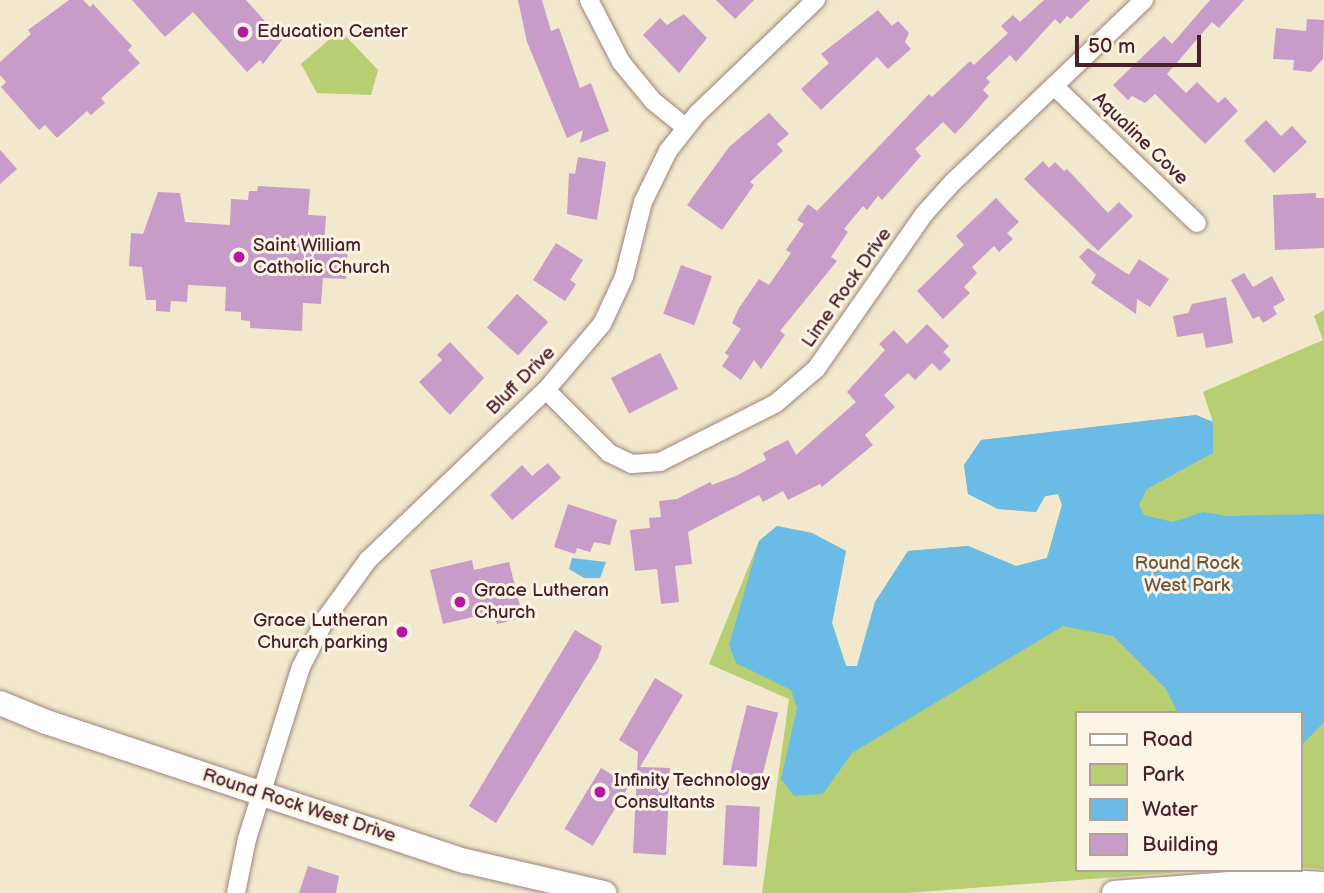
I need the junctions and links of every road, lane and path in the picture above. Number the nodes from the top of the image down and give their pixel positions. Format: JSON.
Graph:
{"nodes":[{"id":1,"x":589,"y":0,"type":"edge"},
{"id":2,"x":816,"y":0,"type":"edge"},
{"id":3,"x":1144,"y":0,"type":"edge"},
{"id":4,"x":1054,"y":86,"type":"junction"},
{"id":5,"x":685,"y":127,"type":"junction"},
{"id":6,"x":1197,"y":223,"type":"dead end"},
{"id":7,"x":546,"y":390,"type":"junction"},
{"id":8,"x":0,"y":703,"type":"edge"},
{"id":9,"x":263,"y":795,"type":"junction"},
{"id":10,"x":1324,"y":884,"type":"edge"},
{"id":11,"x":236,"y":893,"type":"edge"},
{"id":12,"x":604,"y":893,"type":"edge"},
{"id":13,"x":1114,"y":893,"type":"edge"}],
"edges":[{"from":1,"to":5,"type":"street"},
{"from":2,"to":5,"type":"street","name":"Bluff Drive"},
{"from":3,"to":4,"type":"street","name":"Lime Rock Drive"},
{"from":4,"to":6,"type":"street","name":"Aqualine Cove"},
{"from":4,"to":7,"type":"street","name":"Lime Rock Drive"},
{"from":5,"to":7,"type":"street","name":"Bluff Drive"},
{"from":7,"to":9,"type":"street","name":"Bluff Drive"},
{"from":8,"to":9,"type":"street","name":"Round Rock West Drive"},
{"from":9,"to":11,"type":"street","name":"Bluff Drive"},
{"from":9,"to":12,"type":"street","name":"Round Rock West Drive"},
{"from":10,"to":13,"type":"street"}]}
